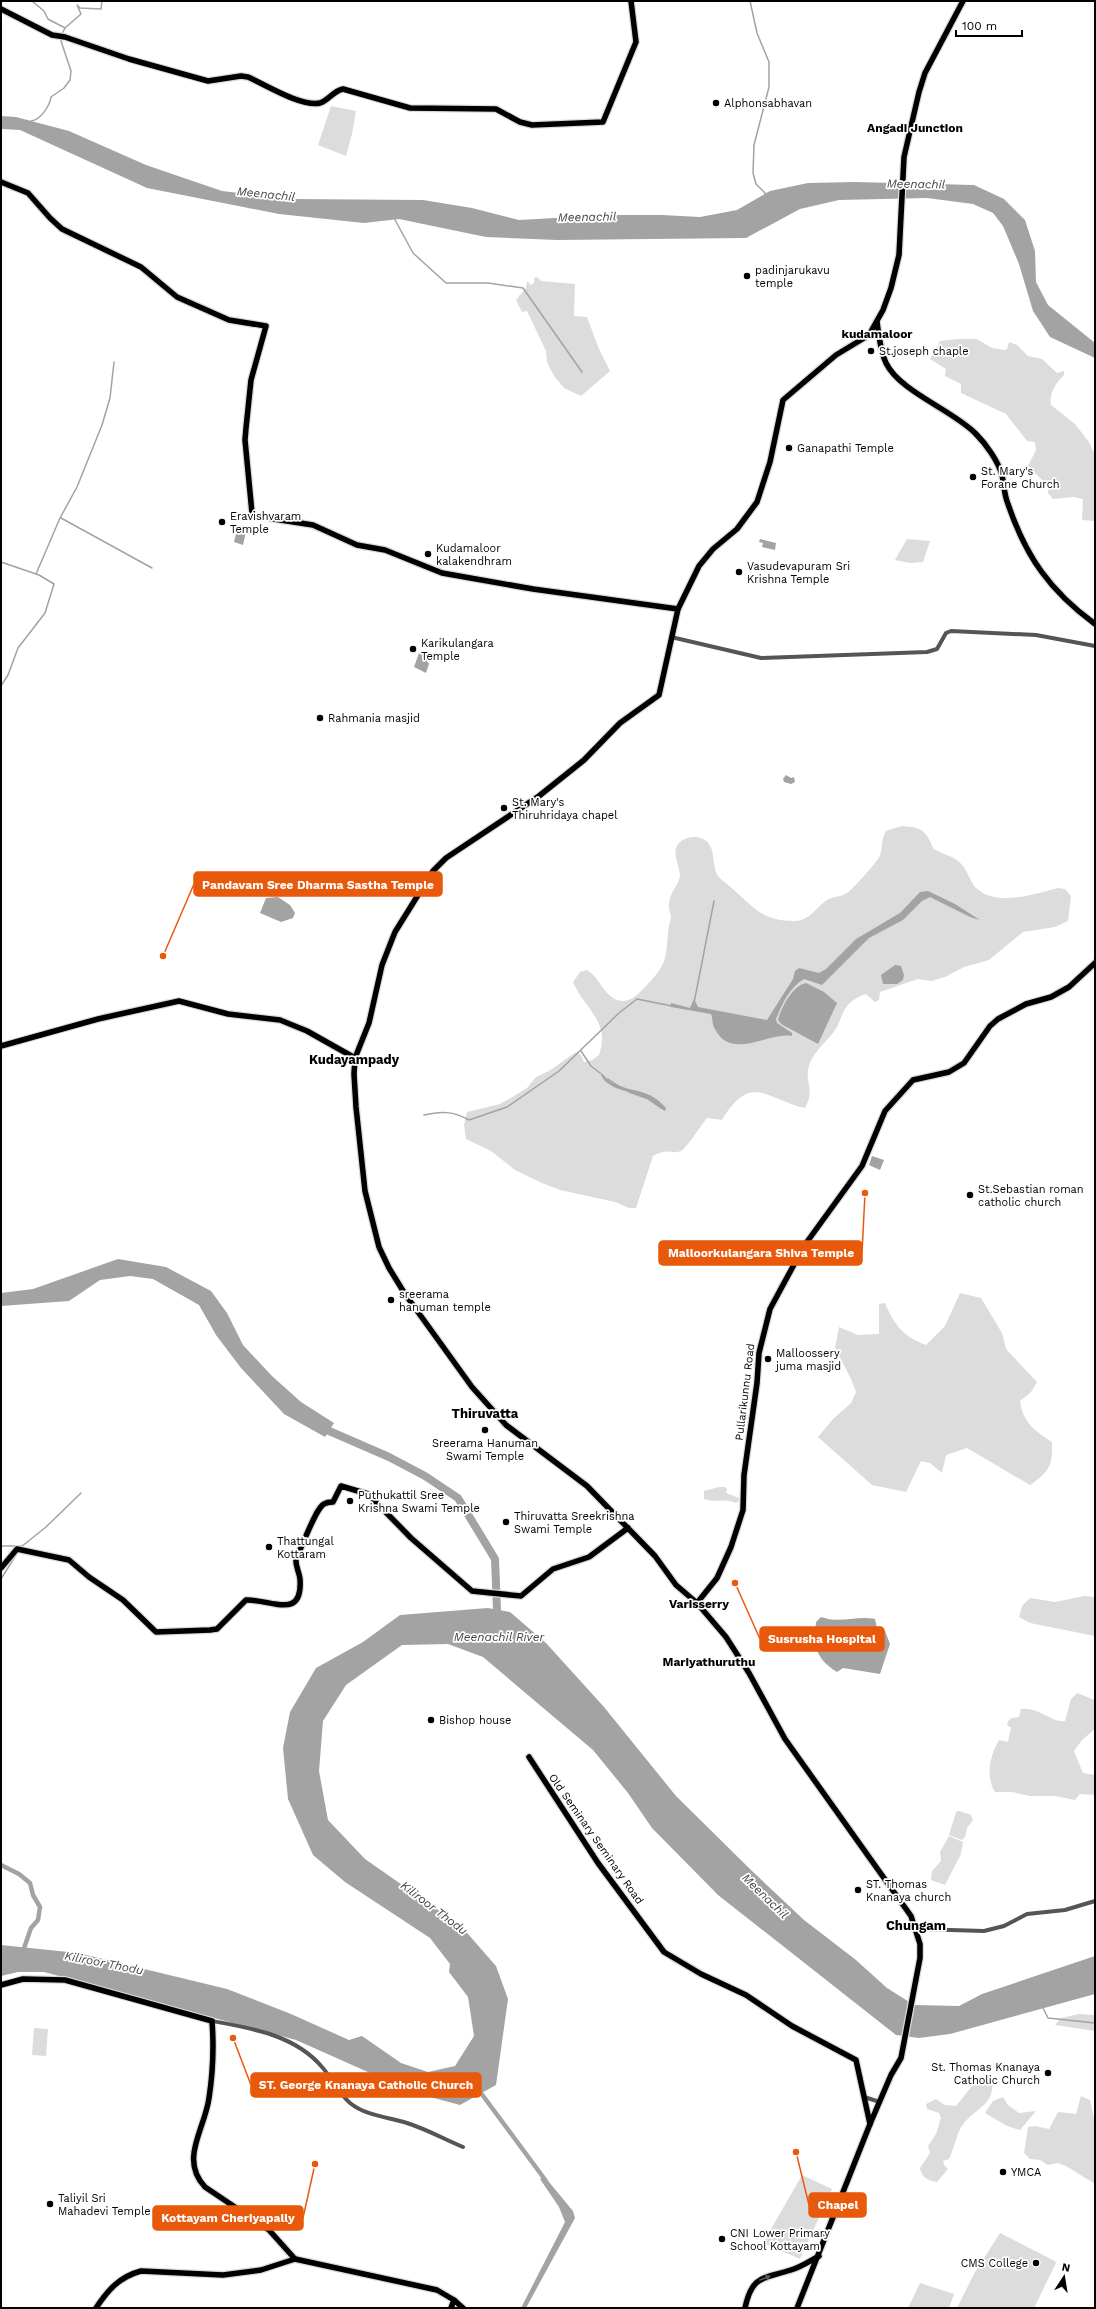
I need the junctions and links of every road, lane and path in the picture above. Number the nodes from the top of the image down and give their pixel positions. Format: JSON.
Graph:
{"nodes":[{"id":1,"x":631,"y":1,"type":"edge"},
{"id":2,"x":963,"y":1,"type":"edge"},
{"id":3,"x":1,"y":9,"type":"edge"},
{"id":4,"x":1,"y":182,"type":"edge"},
{"id":5,"x":877,"y":322,"type":"junction"},
{"id":6,"x":678,"y":609,"type":"junction"},
{"id":7,"x":1095,"y":624,"type":"edge"},
{"id":8,"x":671,"y":637,"type":"junction"},
{"id":9,"x":1095,"y":646,"type":"edge"},
{"id":10,"x":1095,"y":963,"type":"edge"},
{"id":11,"x":1,"y":1046,"type":"edge"},
{"id":12,"x":355,"y":1058,"type":"junction"},
{"id":13,"x":628,"y":1528,"type":"junction"},
{"id":14,"x":1,"y":1568,"type":"edge"},
{"id":15,"x":697,"y":1603,"type":"junction"},
{"id":16,"x":529,"y":1757,"type":"dead end"},
{"id":17,"x":1095,"y":1901,"type":"edge"},
{"id":18,"x":917,"y":1929,"type":"junction"},
{"id":19,"x":1,"y":1985,"type":"edge"},
{"id":20,"x":212,"y":2021,"type":"junction"},
{"id":21,"x":864,"y":2097,"type":"junction"},
{"id":22,"x":880,"y":2102,"type":"junction"},
{"id":23,"x":870,"y":2124,"type":"junction"},
{"id":24,"x":463,"y":2147,"type":"dead end"},
{"id":25,"x":819,"y":2256,"type":"junction"},
{"id":26,"x":295,"y":2259,"type":"junction"},
{"id":27,"x":454,"y":2300,"type":"junction"},
{"id":28,"x":96,"y":2308,"type":"edge"},
{"id":29,"x":451,"y":2308,"type":"edge"},
{"id":30,"x":463,"y":2308,"type":"edge"},
{"id":31,"x":745,"y":2308,"type":"edge"},
{"id":32,"x":797,"y":2308,"type":"edge"}],
"edges":[{"from":1,"to":3,"type":"main road"},
{"from":2,"to":5,"type":"main road"},
{"from":4,"to":6,"type":"main road"},
{"from":5,"to":6,"type":"main road"},
{"from":5,"to":7,"type":"main road"},
{"from":6,"to":8,"type":"main road"},
{"from":8,"to":9,"type":"street"},
{"from":8,"to":12,"type":"main road"},
{"from":10,"to":15,"type":"main road","name":"Pullarikunnu Road"},
{"from":11,"to":12,"type":"main road"},
{"from":12,"to":13,"type":"main road"},
{"from":13,"to":14,"type":"main road"},
{"from":13,"to":15,"type":"main road"},
{"from":15,"to":18,"type":"main road"},
{"from":16,"to":21,"type":"main road","name":"Old Seminary Seminary Road"},
{"from":17,"to":18,"type":"street"},
{"from":18,"to":22,"type":"main road"},
{"from":19,"to":20,"type":"main road"},
{"from":20,"to":24,"type":"street"},
{"from":20,"to":26,"type":"main road"},
{"from":21,"to":22,"type":"street"},
{"from":21,"to":23,"type":"main road","name":"Old Seminary Seminary Road"},
{"from":22,"to":23,"type":"main road"},
{"from":23,"to":25,"type":"main road"},
{"from":31,"to":25,"type":"main road","one_way":true},
{"from":25,"to":32,"type":"main road"},
{"from":26,"to":27,"type":"main road"},
{"from":26,"to":28,"type":"main road"},
{"from":27,"to":29,"type":"main road"},
{"from":27,"to":30,"type":"main road"}]}
